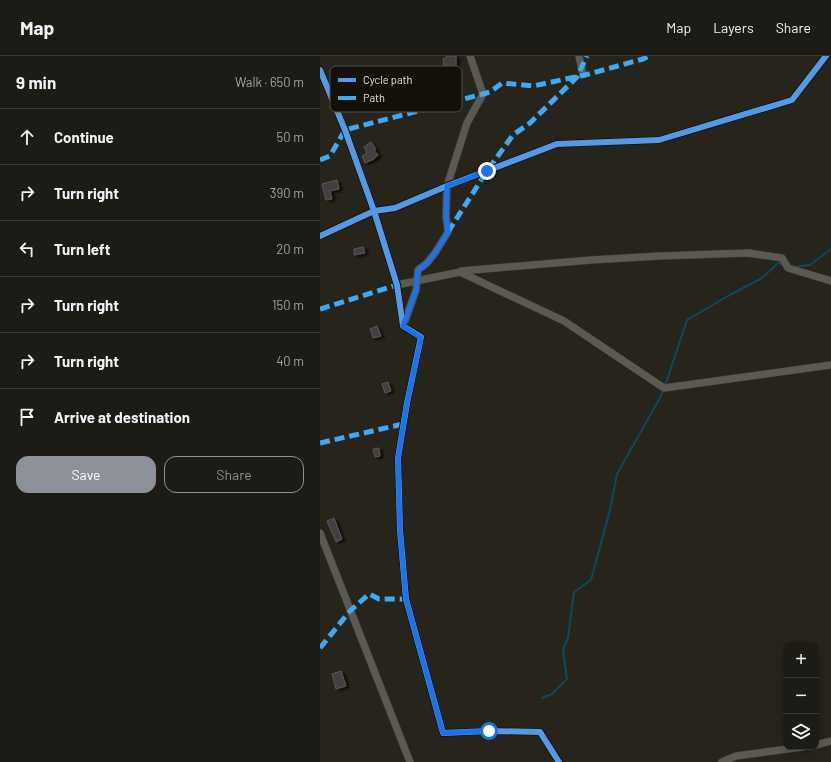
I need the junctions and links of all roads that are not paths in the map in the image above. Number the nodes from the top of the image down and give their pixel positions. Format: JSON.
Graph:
{"nodes":[{"id":1,"x":470,"y":56,"type":"edge"},
{"id":2,"x":579,"y":56,"type":"edge"},
{"id":3,"x":826,"y":56,"type":"edge"},
{"id":4,"x":320,"y":70,"type":"edge"},
{"id":5,"x":582,"y":76,"type":"dead end"},
{"id":6,"x":330,"y":94,"type":"edge"},
{"id":7,"x":338,"y":112,"type":"edge"},
{"id":8,"x":447,"y":186,"type":"junction"},
{"id":9,"x":374,"y":211,"type":"junction"},
{"id":10,"x":320,"y":236,"type":"edge"},
{"id":11,"x":460,"y":272,"type":"junction"},
{"id":12,"x":417,"y":281,"type":"junction"},
{"id":13,"x":831,"y":281,"type":"edge"},
{"id":14,"x":397,"y":285,"type":"junction"},
{"id":15,"x":403,"y":326,"type":"junction"},
{"id":16,"x":831,"y":365,"type":"edge"},
{"id":17,"x":320,"y":533,"type":"edge"},
{"id":18,"x":831,"y":741,"type":"edge"},
{"id":19,"x":819,"y":744,"type":"edge"},
{"id":20,"x":783,"y":750,"type":"edge"},
{"id":21,"x":410,"y":762,"type":"edge"},
{"id":22,"x":559,"y":762,"type":"edge"},
{"id":23,"x":722,"y":762,"type":"edge"}],
"edges":[{"from":1,"to":8,"type":"street"},
{"from":2,"to":5,"type":"street"},
{"from":3,"to":8,"type":"street"},
{"from":4,"to":6,"type":"street"},
{"from":7,"to":9,"type":"street"},
{"from":8,"to":9,"type":"street"},
{"from":8,"to":12,"type":"street"},
{"from":9,"to":10,"type":"street"},
{"from":9,"to":14,"type":"street"},
{"from":11,"to":12,"type":"street"},
{"from":11,"to":13,"type":"street"},
{"from":11,"to":16,"type":"street"},
{"from":12,"to":14,"type":"street"},
{"from":12,"to":15,"type":"street"},
{"from":14,"to":15,"type":"street"},
{"from":15,"to":22,"type":"street"},
{"from":17,"to":21,"type":"street"},
{"from":18,"to":19,"type":"street"},
{"from":20,"to":23,"type":"street"}]}
